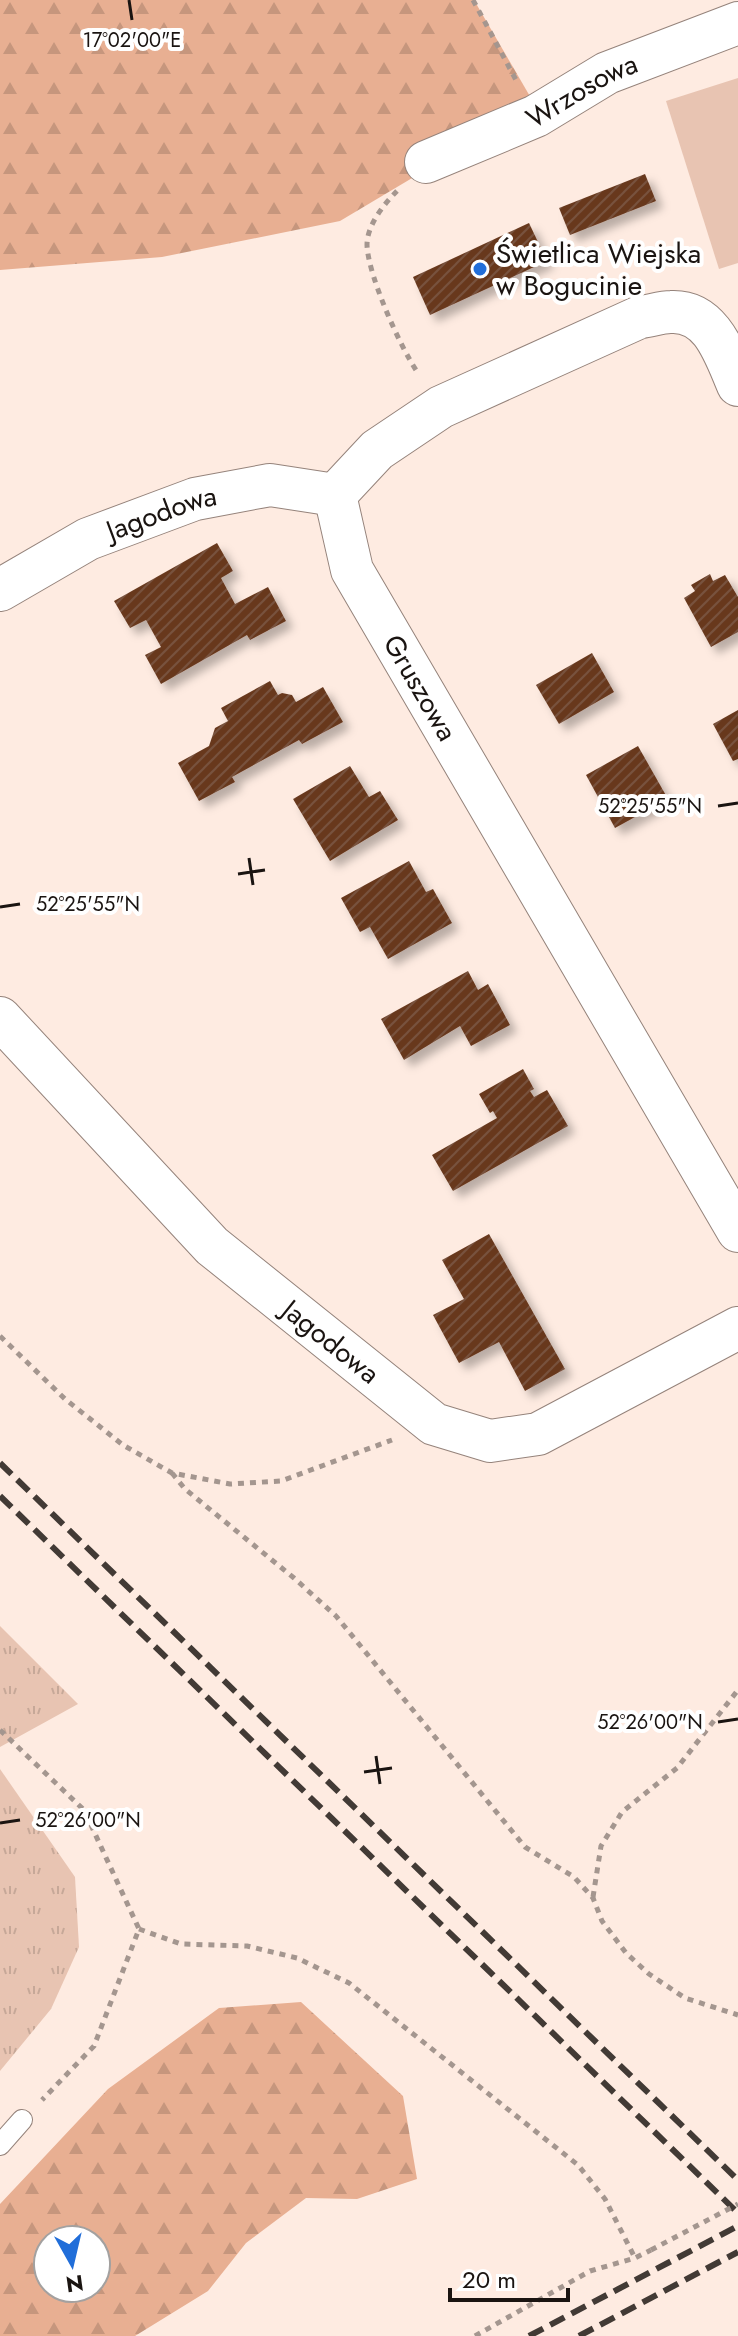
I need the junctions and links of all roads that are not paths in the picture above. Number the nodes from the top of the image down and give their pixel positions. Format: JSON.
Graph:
{"nodes":[{"id":1,"x":738,"y":23,"type":"edge"},
{"id":2,"x":426,"y":162,"type":"road end"},
{"id":3,"x":738,"y":385,"type":"edge"},
{"id":4,"x":335,"y":495,"type":"junction"},
{"id":5,"x":0,"y":590,"type":"edge"},
{"id":6,"x":0,"y":1018,"type":"edge"},
{"id":7,"x":738,"y":1231,"type":"edge"},
{"id":8,"x":738,"y":1328,"type":"edge"},
{"id":9,"x":22,"y":2120,"type":"road end"},
{"id":10,"x":0,"y":2145,"type":"edge"}],
"edges":[{"from":1,"to":2,"type":"street","name":"Wrzosowa"},
{"from":3,"to":4,"type":"street"},
{"from":4,"to":5,"type":"street","name":"Jagodowa"},
{"from":4,"to":7,"type":"street","name":"Gruszowa"},
{"from":6,"to":8,"type":"street","name":"Jagodowa"},
{"from":9,"to":10,"type":"lane"}]}
